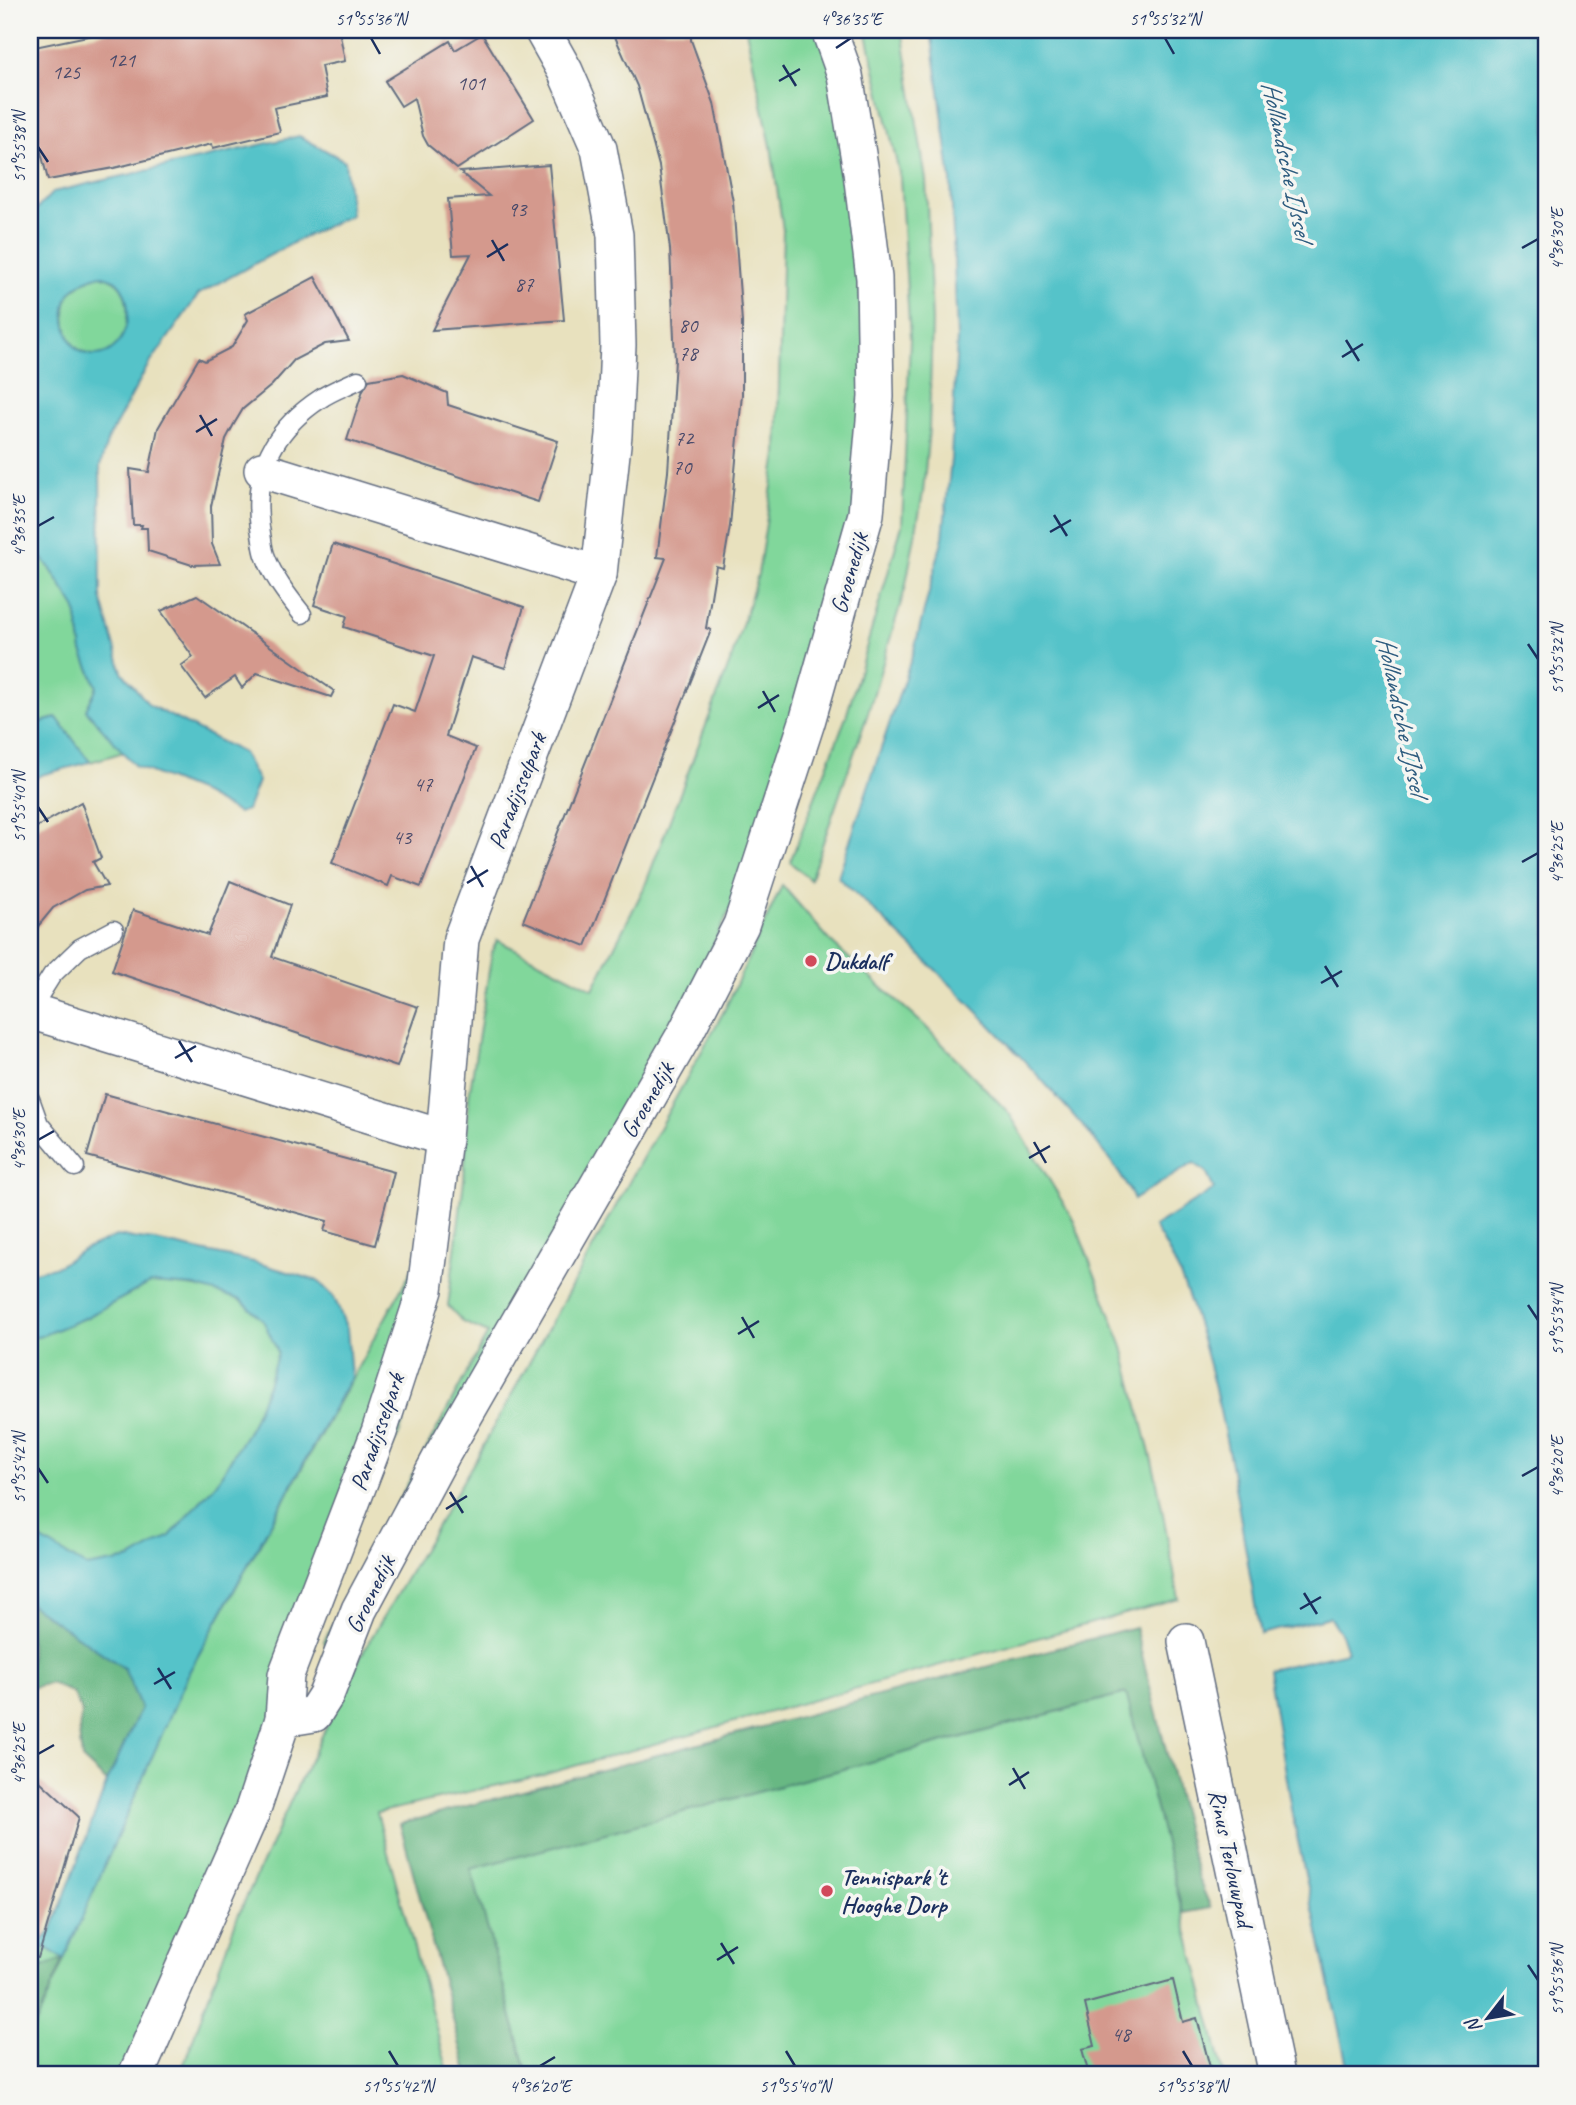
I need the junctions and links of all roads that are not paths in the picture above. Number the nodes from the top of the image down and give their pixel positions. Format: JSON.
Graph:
{"nodes":[{"id":1,"x":542,"y":30,"type":"edge"},
{"id":2,"x":829,"y":30,"type":"edge"},
{"id":3,"x":358,"y":380,"type":"dead end"},
{"id":4,"x":262,"y":470,"type":"junction"},
{"id":5,"x":599,"y":574,"type":"junction"},
{"id":6,"x":302,"y":614,"type":"dead end"},
{"id":7,"x":114,"y":930,"type":"dead end"},
{"id":8,"x":30,"y":1011,"type":"edge"},
{"id":9,"x":30,"y":1099,"type":"edge"},
{"id":10,"x":444,"y":1138,"type":"junction"},
{"id":11,"x":75,"y":1167,"type":"dead end"},
{"id":12,"x":1186,"y":1641,"type":"dead end"},
{"id":13,"x":283,"y":1719,"type":"junction"},
{"id":14,"x":136,"y":2075,"type":"edge"},
{"id":15,"x":1277,"y":2075,"type":"edge"}],
"edges":[{"from":1,"to":5,"type":"street","name":"Paradijsselpark"},
{"from":2,"to":13,"type":"street","name":"Groenedijk"},
{"from":3,"to":4,"type":"lane"},
{"from":4,"to":5,"type":"street"},
{"from":4,"to":6,"type":"lane"},
{"from":5,"to":10,"type":"street","name":"Paradijsselpark"},
{"from":7,"to":8,"type":"lane"},
{"from":8,"to":10,"type":"street"},
{"from":9,"to":11,"type":"lane"},
{"from":10,"to":13,"type":"street","name":"Paradijsselpark"},
{"from":12,"to":15,"type":"street","name":"Rinus Terlouwpad"},
{"from":13,"to":14,"type":"street"}]}
